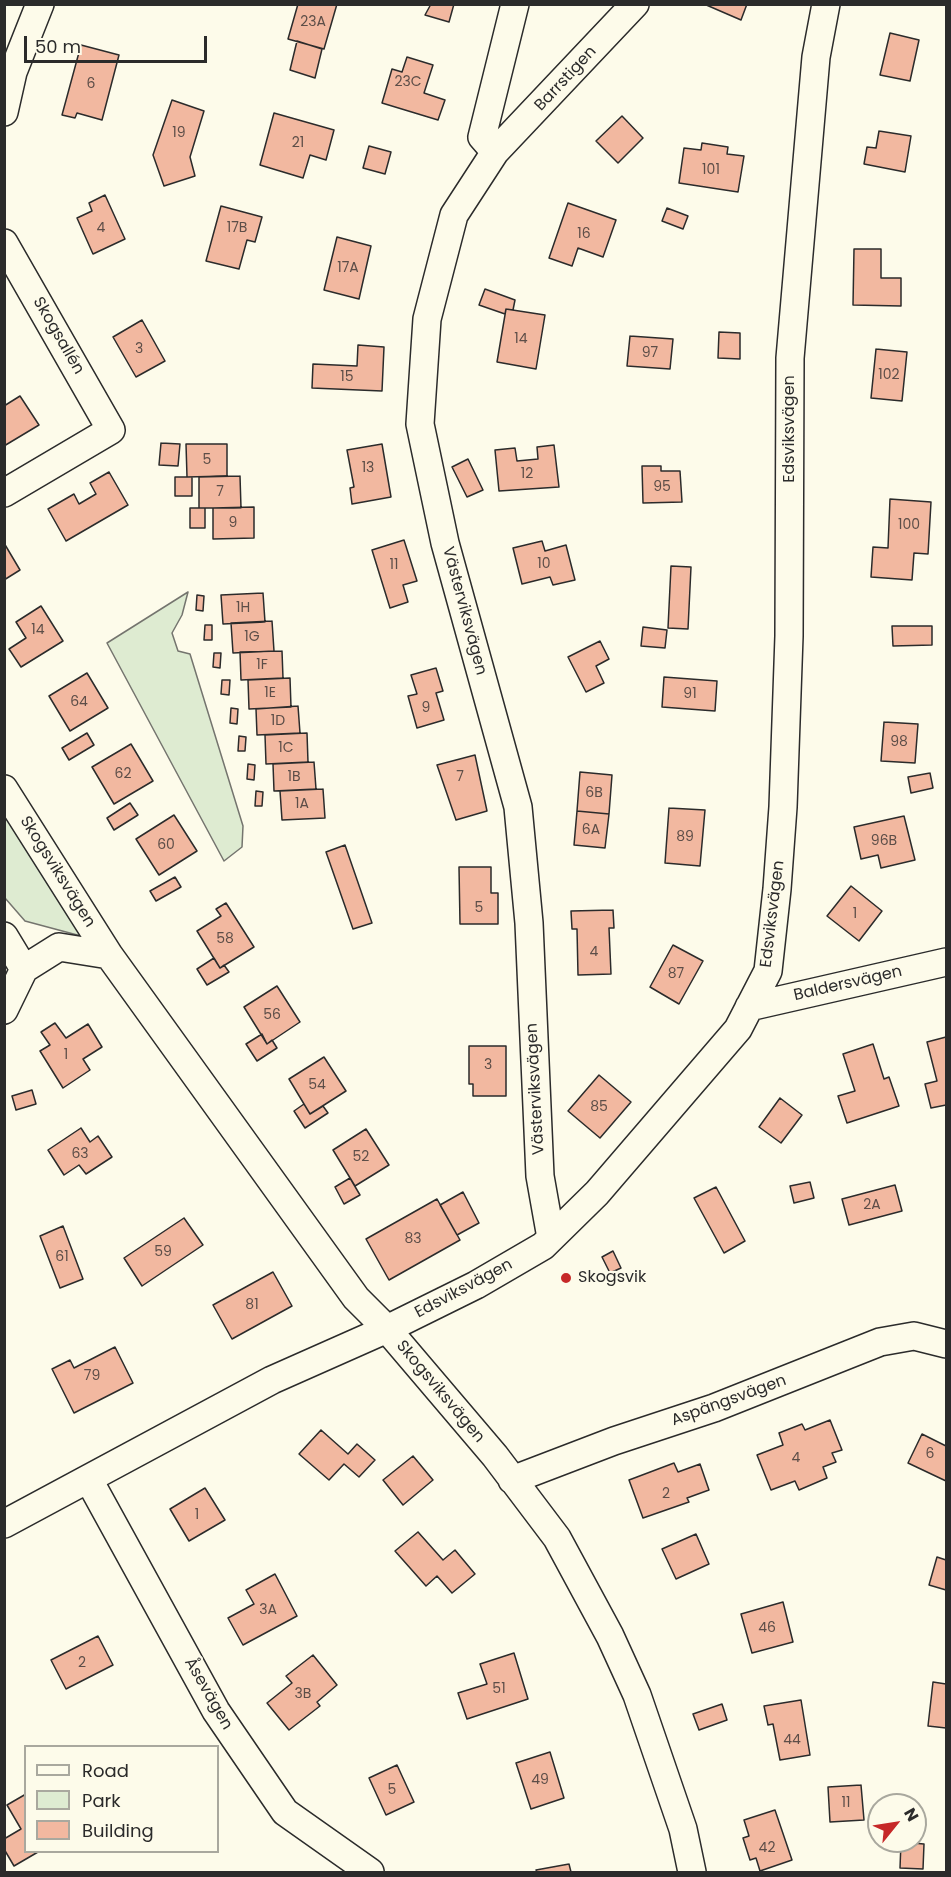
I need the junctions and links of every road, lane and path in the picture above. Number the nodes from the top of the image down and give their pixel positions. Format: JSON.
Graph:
{"nodes":[{"id":1,"x":40,"y":4,"type":"edge"},
{"id":2,"x":515,"y":4,"type":"edge"},
{"id":3,"x":635,"y":4,"type":"edge"},
{"id":4,"x":826,"y":4,"type":"edge"},
{"id":5,"x":4,"y":112,"type":"edge"},
{"id":6,"x":495,"y":152,"type":"junction"},
{"id":7,"x":4,"y":243,"type":"edge"},
{"id":8,"x":4,"y":493,"type":"edge"},
{"id":9,"x":4,"y":789,"type":"edge"},
{"id":10,"x":4,"y":936,"type":"edge"},
{"id":11,"x":109,"y":955,"type":"junction"},
{"id":12,"x":946,"y":962,"type":"edge"},
{"id":13,"x":24,"y":969,"type":"junction"},
{"id":14,"x":749,"y":1007,"type":"junction"},
{"id":15,"x":4,"y":1010,"type":"edge"},
{"id":16,"x":551,"y":1238,"type":"junction"},
{"id":17,"x":387,"y":1329,"type":"junction"},
{"id":18,"x":946,"y":1344,"type":"edge"},
{"id":19,"x":89,"y":1480,"type":"junction"},
{"id":20,"x":512,"y":1480,"type":"junction"},
{"id":21,"x":4,"y":1524,"type":"edge"},
{"id":22,"x":370,"y":1872,"type":"edge"},
{"id":23,"x":692,"y":1872,"type":"edge"}],
"edges":[{"from":1,"to":5,"type":"street"},
{"from":2,"to":6,"type":"street"},
{"from":3,"to":6,"type":"street","name":"Barrstigen"},
{"from":4,"to":14,"type":"street","name":"Edsviksvägen"},
{"from":6,"to":16,"type":"street","name":"Västerviksvägen"},
{"from":7,"to":8,"type":"street","name":"Skogsallén"},
{"from":9,"to":11,"type":"street","name":"Skogsviksvägen"},
{"from":10,"to":13,"type":"street"},
{"from":11,"to":13,"type":"street","name":"Skogsviksvägen"},
{"from":11,"to":17,"type":"street","name":"Skogsviksvägen"},
{"from":12,"to":14,"type":"street","name":"Baldersvägen"},
{"from":13,"to":15,"type":"street"},
{"from":14,"to":16,"type":"street","name":"Edsviksvägen"},
{"from":16,"to":17,"type":"street","name":"Edsviksvägen"},
{"from":17,"to":19,"type":"street","name":"Edsviksvägen"},
{"from":17,"to":20,"type":"street","name":"Skogsviksvägen"},
{"from":18,"to":20,"type":"street","name":"Aspängsvägen"},
{"from":19,"to":21,"type":"street","name":"Edsviksvägen"},
{"from":19,"to":22,"type":"street","name":"Åsevägen"},
{"from":20,"to":23,"type":"street","name":"Skogsviksvägen"}]}
